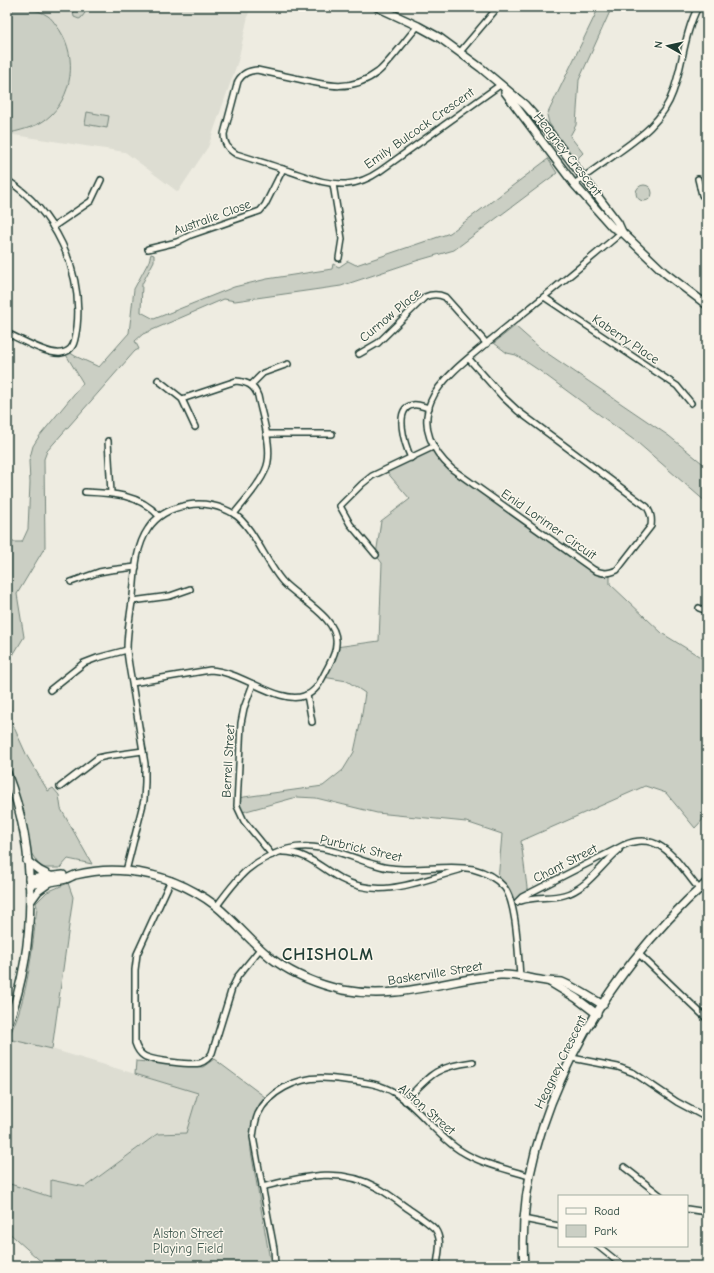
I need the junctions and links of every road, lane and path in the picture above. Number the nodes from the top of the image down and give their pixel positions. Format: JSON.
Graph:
{"nodes":[{"id":1,"x":377,"y":7,"type":"edge"},
{"id":2,"x":498,"y":7,"type":"edge"},
{"id":3,"x":698,"y":7,"type":"edge"},
{"id":4,"x":418,"y":26,"type":"junction"},
{"id":5,"x":460,"y":52,"type":"junction"},
{"id":6,"x":500,"y":85,"type":"junction"},
{"id":7,"x":283,"y":169,"type":"junction"},
{"id":8,"x":583,"y":178,"type":"junction"},
{"id":9,"x":698,"y":179,"type":"dead end"},
{"id":10,"x":7,"y":180,"type":"edge"},
{"id":11,"x":101,"y":180,"type":"dead end"},
{"id":12,"x":333,"y":184,"type":"junction"},
{"id":13,"x":574,"y":184,"type":"junction"},
{"id":14,"x":707,"y":185,"type":"edge"},
{"id":15,"x":700,"y":187,"type":"junction"},
{"id":16,"x":702,"y":195,"type":"dead end"},
{"id":17,"x":53,"y":227,"type":"junction"},
{"id":18,"x":622,"y":232,"type":"junction"},
{"id":19,"x":148,"y":249,"type":"dead end"},
{"id":20,"x":339,"y":258,"type":"dead end"},
{"id":21,"x":544,"y":297,"type":"junction"},
{"id":22,"x":707,"y":305,"type":"edge"},
{"id":23,"x":7,"y":333,"type":"edge"},
{"id":24,"x":487,"y":344,"type":"junction"},
{"id":25,"x":359,"y":354,"type":"dead end"},
{"id":26,"x":469,"y":359,"type":"junction"},
{"id":27,"x":288,"y":364,"type":"dead end"},
{"id":28,"x":158,"y":380,"type":"dead end"},
{"id":29,"x":251,"y":385,"type":"junction"},
{"id":30,"x":182,"y":399,"type":"junction"},
{"id":31,"x":691,"y":403,"type":"dead end"},
{"id":32,"x":429,"y":408,"type":"junction"},
{"id":33,"x":195,"y":427,"type":"dead end"},
{"id":34,"x":266,"y":434,"type":"junction"},
{"id":35,"x":332,"y":434,"type":"dead end"},
{"id":36,"x":108,"y":441,"type":"dead end"},
{"id":37,"x":433,"y":446,"type":"junction"},
{"id":38,"x":411,"y":458,"type":"junction"},
{"id":39,"x":84,"y":492,"type":"dead end"},
{"id":40,"x":111,"y":493,"type":"junction"},
{"id":41,"x":234,"y":514,"type":"junction"},
{"id":42,"x":159,"y":516,"type":"junction"},
{"id":43,"x":376,"y":555,"type":"dead end"},
{"id":44,"x":136,"y":567,"type":"junction"},
{"id":45,"x":71,"y":582,"type":"dead end"},
{"id":46,"x":190,"y":589,"type":"dead end"},
{"id":47,"x":132,"y":601,"type":"junction"},
{"id":48,"x":699,"y":608,"type":"dead end"},
{"id":49,"x":707,"y":611,"type":"edge"},
{"id":50,"x":127,"y":650,"type":"junction"},
{"id":51,"x":132,"y":683,"type":"junction"},
{"id":52,"x":253,"y":684,"type":"junction"},
{"id":53,"x":50,"y":690,"type":"dead end"},
{"id":54,"x":307,"y":695,"type":"junction"},
{"id":55,"x":312,"y":722,"type":"dead end"},
{"id":56,"x":143,"y":751,"type":"junction"},
{"id":57,"x":7,"y":773,"type":"edge"},
{"id":58,"x":60,"y":787,"type":"dead end"},
{"id":59,"x":624,"y":845,"type":"junction"},
{"id":60,"x":274,"y":854,"type":"junction"},
{"id":61,"x":27,"y":861,"type":"junction"},
{"id":62,"x":465,"y":868,"type":"junction"},
{"id":63,"x":126,"y":871,"type":"junction"},
{"id":64,"x":50,"y":879,"type":"junction"},
{"id":65,"x":171,"y":880,"type":"junction"},
{"id":66,"x":29,"y":882,"type":"junction"},
{"id":67,"x":707,"y":882,"type":"edge"},
{"id":68,"x":699,"y":889,"type":"junction"},
{"id":69,"x":30,"y":903,"type":"junction"},
{"id":70,"x":514,"y":903,"type":"junction"},
{"id":71,"x":216,"y":907,"type":"junction"},
{"id":72,"x":260,"y":949,"type":"junction"},
{"id":73,"x":639,"y":954,"type":"junction"},
{"id":74,"x":520,"y":976,"type":"junction"},
{"id":75,"x":548,"y":981,"type":"junction"},
{"id":76,"x":603,"y":1005,"type":"junction"},
{"id":77,"x":597,"y":1014,"type":"junction"},
{"id":78,"x":707,"y":1020,"type":"edge"},
{"id":79,"x":7,"y":1027,"type":"edge"},
{"id":80,"x":572,"y":1058,"type":"junction"},
{"id":81,"x":473,"y":1062,"type":"dead end"},
{"id":82,"x":405,"y":1101,"type":"junction"},
{"id":83,"x":707,"y":1118,"type":"edge"},
{"id":84,"x":624,"y":1167,"type":"dead end"},
{"id":85,"x":529,"y":1176,"type":"junction"},
{"id":86,"x":262,"y":1187,"type":"junction"},
{"id":87,"x":660,"y":1195,"type":"edge"},
{"id":88,"x":688,"y":1209,"type":"edge"},
{"id":89,"x":707,"y":1212,"type":"edge"},
{"id":90,"x":523,"y":1219,"type":"junction"},
{"id":91,"x":558,"y":1226,"type":"edge"},
{"id":92,"x":599,"y":1247,"type":"edge"},
{"id":93,"x":275,"y":1266,"type":"edge"},
{"id":94,"x":307,"y":1266,"type":"edge"},
{"id":95,"x":337,"y":1266,"type":"edge"},
{"id":96,"x":437,"y":1266,"type":"edge"},
{"id":97,"x":524,"y":1266,"type":"edge"},
{"id":98,"x":623,"y":1266,"type":"edge"}],
"edges":[{"from":1,"to":4,"type":"street","name":"Heagney Crescent"},
{"from":2,"to":5,"type":"street"},
{"from":3,"to":8,"type":"street"},
{"from":4,"to":5,"type":"street","name":"Heagney Crescent"},
{"from":4,"to":7,"type":"street","name":"Emily Bulcock Crescent"},
{"from":5,"to":6,"type":"street","name":"Heagney Crescent"},
{"from":6,"to":8,"type":"street","name":"Heagney Crescent"},
{"from":6,"to":12,"type":"street","name":"Emily Bulcock Crescent"},
{"from":6,"to":13,"type":"street","name":"Heagney Crescent"},
{"from":7,"to":12,"type":"street","name":"Emily Bulcock Crescent"},
{"from":7,"to":19,"type":"street","name":"Australie Close"},
{"from":8,"to":13,"type":"street"},
{"from":8,"to":18,"type":"street","name":"Heagney Crescent"},
{"from":9,"to":15,"type":"street"},
{"from":10,"to":17,"type":"street"},
{"from":11,"to":17,"type":"street"},
{"from":12,"to":20,"type":"street"},
{"from":13,"to":18,"type":"street","name":"Heagney Crescent"},
{"from":14,"to":15,"type":"street"},
{"from":15,"to":16,"type":"street"},
{"from":17,"to":23,"type":"street"},
{"from":18,"to":21,"type":"street","name":"Enid Lorimer Circuit"},
{"from":18,"to":22,"type":"street","name":"Heagney Crescent"},
{"from":21,"to":24,"type":"street","name":"Enid Lorimer Circuit"},
{"from":21,"to":31,"type":"street","name":"Kaberry Place"},
{"from":24,"to":25,"type":"street","name":"Curnow Place"},
{"from":24,"to":26,"type":"street","name":"Enid Lorimer Circuit"},
{"from":26,"to":32,"type":"street","name":"Enid Lorimer Circuit"},
{"from":26,"to":37,"type":"street","name":"Enid Lorimer Circuit"},
{"from":27,"to":29,"type":"street"},
{"from":28,"to":30,"type":"street"},
{"from":29,"to":30,"type":"street"},
{"from":29,"to":34,"type":"street"},
{"from":30,"to":33,"type":"street"},
{"from":32,"to":37,"type":"street","name":"Enid Lorimer Circuit"},
{"from":32,"to":38,"type":"street"},
{"from":34,"to":35,"type":"street"},
{"from":34,"to":41,"type":"street"},
{"from":36,"to":40,"type":"street"},
{"from":37,"to":38,"type":"street"},
{"from":38,"to":43,"type":"street"},
{"from":39,"to":40,"type":"street"},
{"from":40,"to":42,"type":"street"},
{"from":41,"to":42,"type":"street"},
{"from":41,"to":54,"type":"street"},
{"from":42,"to":44,"type":"street"},
{"from":44,"to":45,"type":"street"},
{"from":44,"to":47,"type":"street"},
{"from":46,"to":47,"type":"street"},
{"from":47,"to":50,"type":"street"},
{"from":48,"to":49,"type":"street"},
{"from":50,"to":51,"type":"street"},
{"from":50,"to":53,"type":"street"},
{"from":51,"to":52,"type":"street"},
{"from":51,"to":56,"type":"street"},
{"from":52,"to":54,"type":"street"},
{"from":52,"to":60,"type":"street","name":"Berrell Street"},
{"from":54,"to":55,"type":"street"},
{"from":56,"to":58,"type":"street"},
{"from":56,"to":63,"type":"street"},
{"from":57,"to":61,"type":"street"},
{"from":59,"to":68,"type":"street","name":"Chant Street"},
{"from":59,"to":70,"type":"street","name":"Chant Street"},
{"from":59,"to":70,"type":"street","name":"Chant Street"},
{"from":60,"to":62,"type":"street","name":"Purbrick Street"},
{"from":60,"to":62,"type":"street","name":"Purbrick Street"},
{"from":60,"to":71,"type":"street","name":"Purbrick Street"},
{"from":61,"to":64,"type":"street"},
{"from":61,"to":66,"type":"street"},
{"from":62,"to":70,"type":"street","name":"Purbrick Street"},
{"from":63,"to":64,"type":"street","name":"Baskerville Street"},
{"from":63,"to":65,"type":"street","name":"Baskerville Street"},
{"from":64,"to":66,"type":"street","name":"Baskerville Street"},
{"from":64,"to":69,"type":"street"},
{"from":65,"to":71,"type":"street","name":"Baskerville Street"},
{"from":65,"to":72,"type":"street"},
{"from":66,"to":69,"type":"street"},
{"from":67,"to":68,"type":"street","name":"Heagney Crescent"},
{"from":68,"to":73,"type":"street","name":"Heagney Crescent"},
{"from":69,"to":79,"type":"street"},
{"from":70,"to":74,"type":"street","name":"Purbrick Street"},
{"from":71,"to":72,"type":"street","name":"Baskerville Street"},
{"from":72,"to":74,"type":"street","name":"Baskerville Street"},
{"from":73,"to":76,"type":"street","name":"Heagney Crescent"},
{"from":73,"to":78,"type":"street"},
{"from":74,"to":75,"type":"street","name":"Baskerville Street"},
{"from":75,"to":76,"type":"street","name":"Baskerville Street"},
{"from":75,"to":77,"type":"street","name":"Baskerville Street"},
{"from":76,"to":77,"type":"street","name":"Heagney Crescent"},
{"from":77,"to":80,"type":"street","name":"Heagney Crescent"},
{"from":80,"to":83,"type":"street"},
{"from":80,"to":85,"type":"street","name":"Heagney Crescent"},
{"from":81,"to":82,"type":"street"},
{"from":82,"to":85,"type":"street","name":"Alston Street"},
{"from":82,"to":86,"type":"street","name":"Alston Street"},
{"from":84,"to":87,"type":"street"},
{"from":85,"to":90,"type":"street","name":"Heagney Crescent"},
{"from":86,"to":93,"type":"street","name":"Alston Street"},
{"from":86,"to":96,"type":"street"},
{"from":88,"to":89,"type":"street"},
{"from":90,"to":91,"type":"street"},
{"from":90,"to":97,"type":"street","name":"Heagney Crescent"},
{"from":92,"to":98,"type":"street"},
{"from":94,"to":95,"type":"street"}]}
